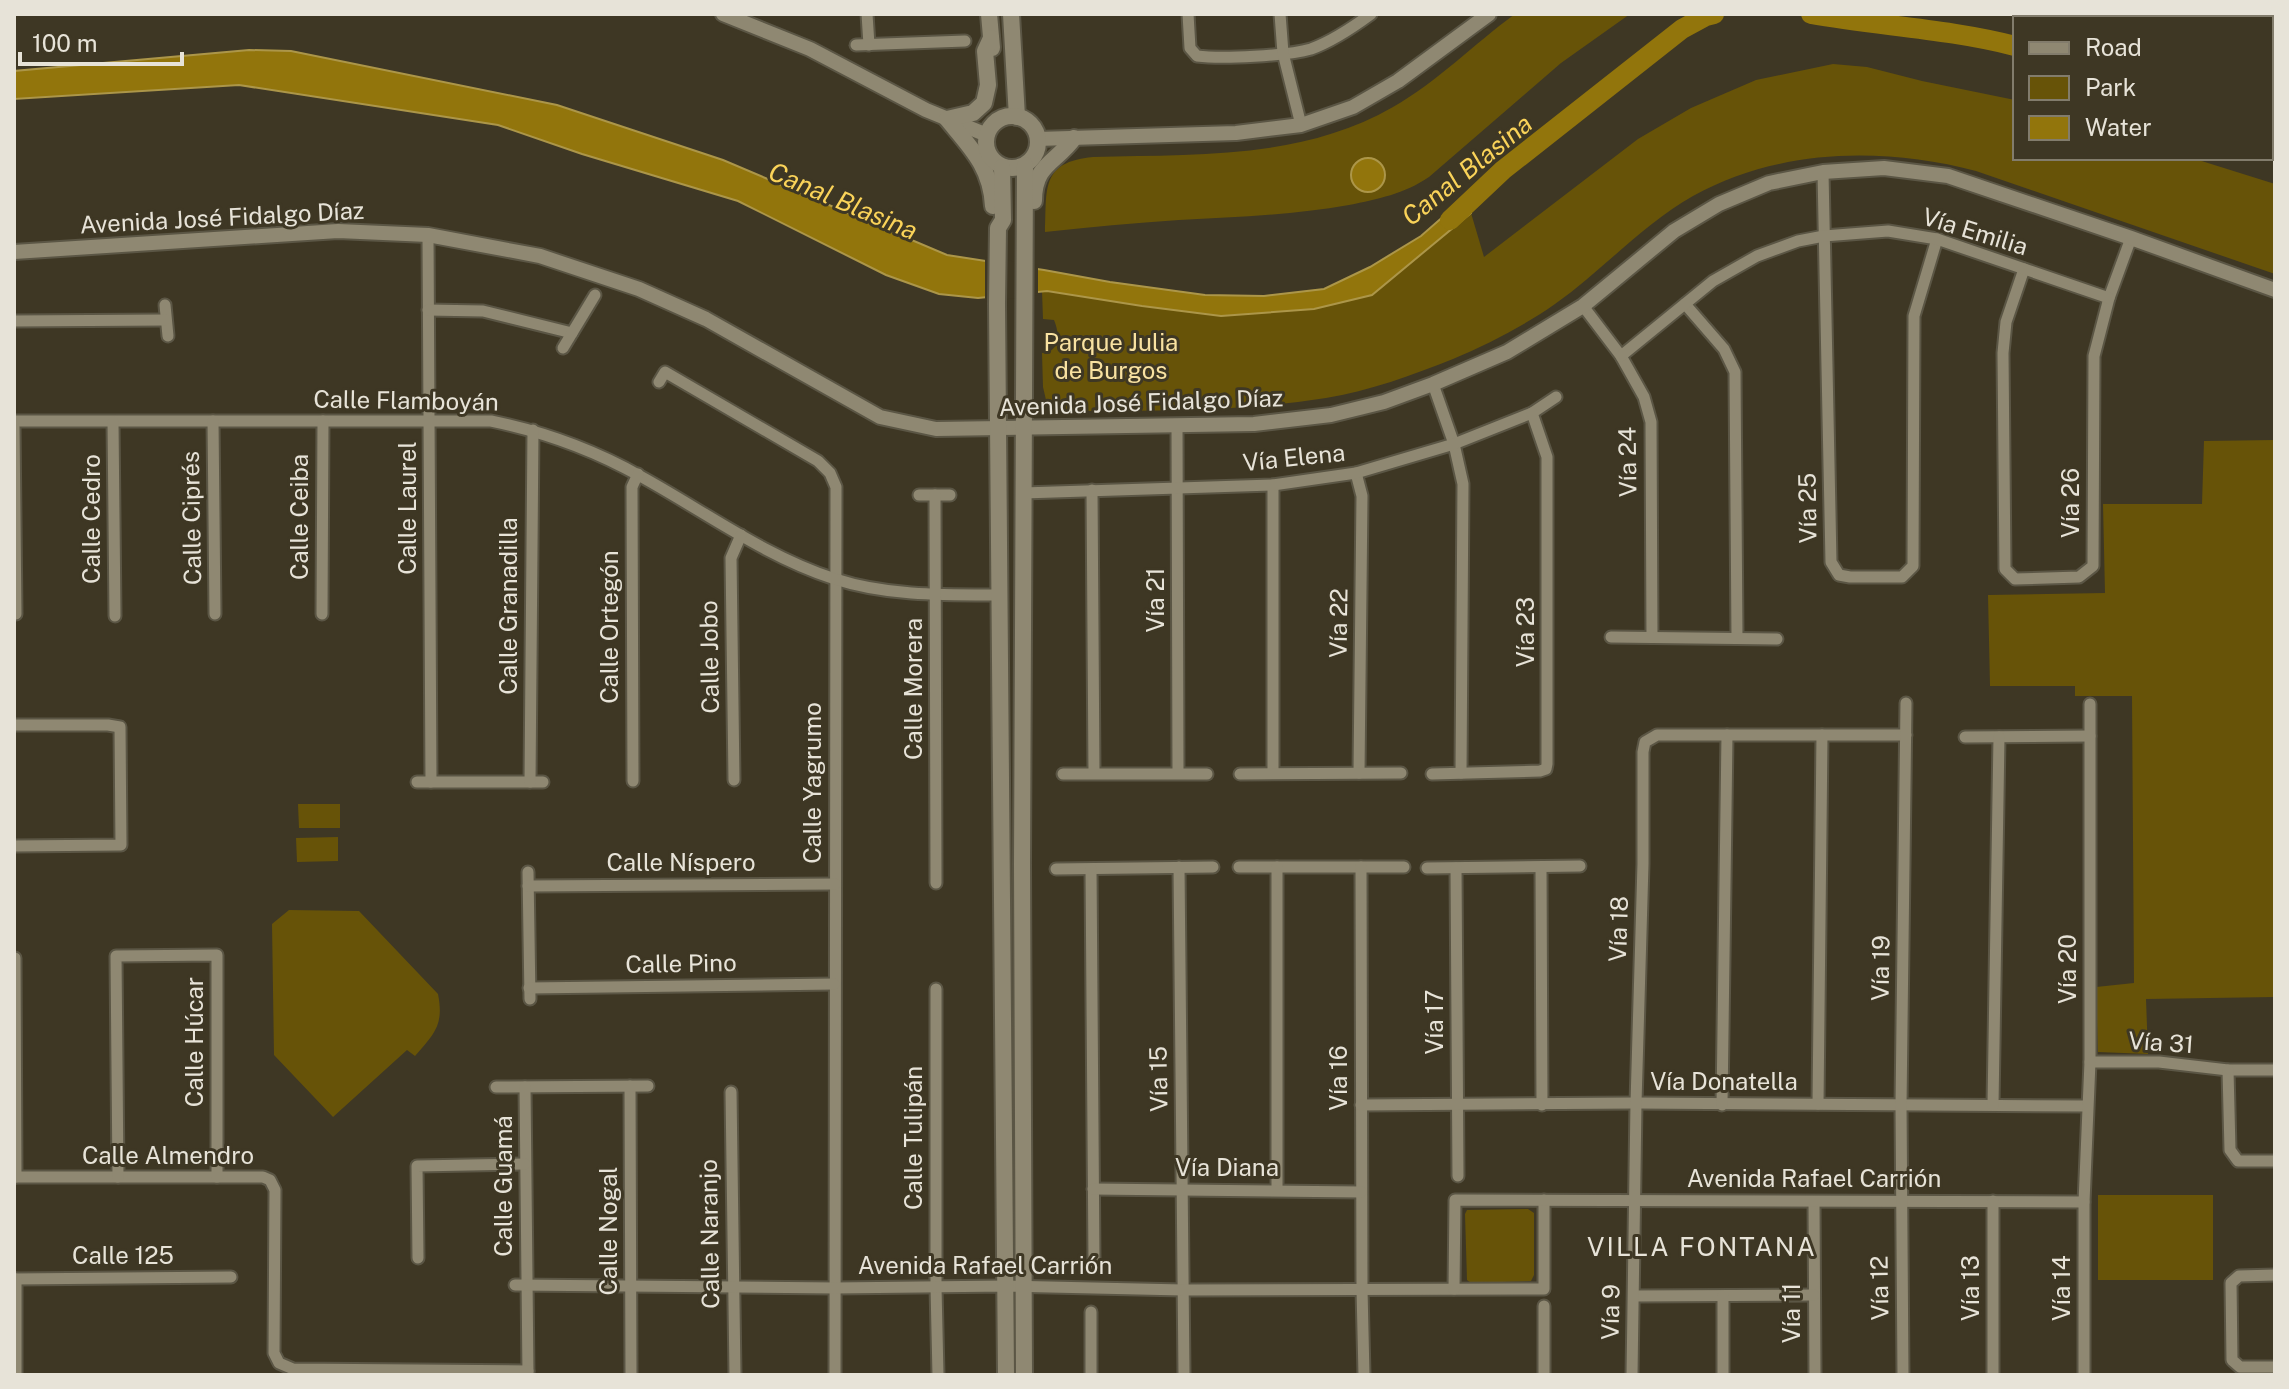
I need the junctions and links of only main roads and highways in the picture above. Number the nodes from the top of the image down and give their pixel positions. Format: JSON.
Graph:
{"nodes":[{"id":1,"x":989,"y":14,"type":"edge"},
{"id":2,"x":1011,"y":14,"type":"edge"},
{"id":3,"x":991,"y":38,"type":"junction"},
{"id":4,"x":1017,"y":117,"type":"junction"},
{"id":5,"x":998,"y":120,"type":"junction"},
{"id":6,"x":1074,"y":138,"type":"road end"},
{"id":7,"x":1025,"y":165,"type":"junction"},
{"id":8,"x":1002,"y":167,"type":"junction"},
{"id":9,"x":998,"y":235,"type":"junction"},
{"id":10,"x":1028,"y":242,"type":"junction"},
{"id":11,"x":1006,"y":1375,"type":"edge"},
{"id":12,"x":1024,"y":1375,"type":"edge"}],
"edges":[{"from":1,"to":3,"type":"main road"},
{"from":2,"to":4,"type":"main road"},
{"from":3,"to":5,"type":"main road"},
{"from":3,"to":9,"type":"main road"},
{"from":4,"to":5,"type":"main road"},
{"from":4,"to":7,"type":"main road"},
{"from":5,"to":8,"type":"main road"},
{"from":6,"to":10,"type":"main road"},
{"from":7,"to":8,"type":"main road"},
{"from":7,"to":10,"type":"main road"},
{"from":8,"to":9,"type":"main road"},
{"from":9,"to":11,"type":"main road"},
{"from":10,"to":12,"type":"main road"}]}
